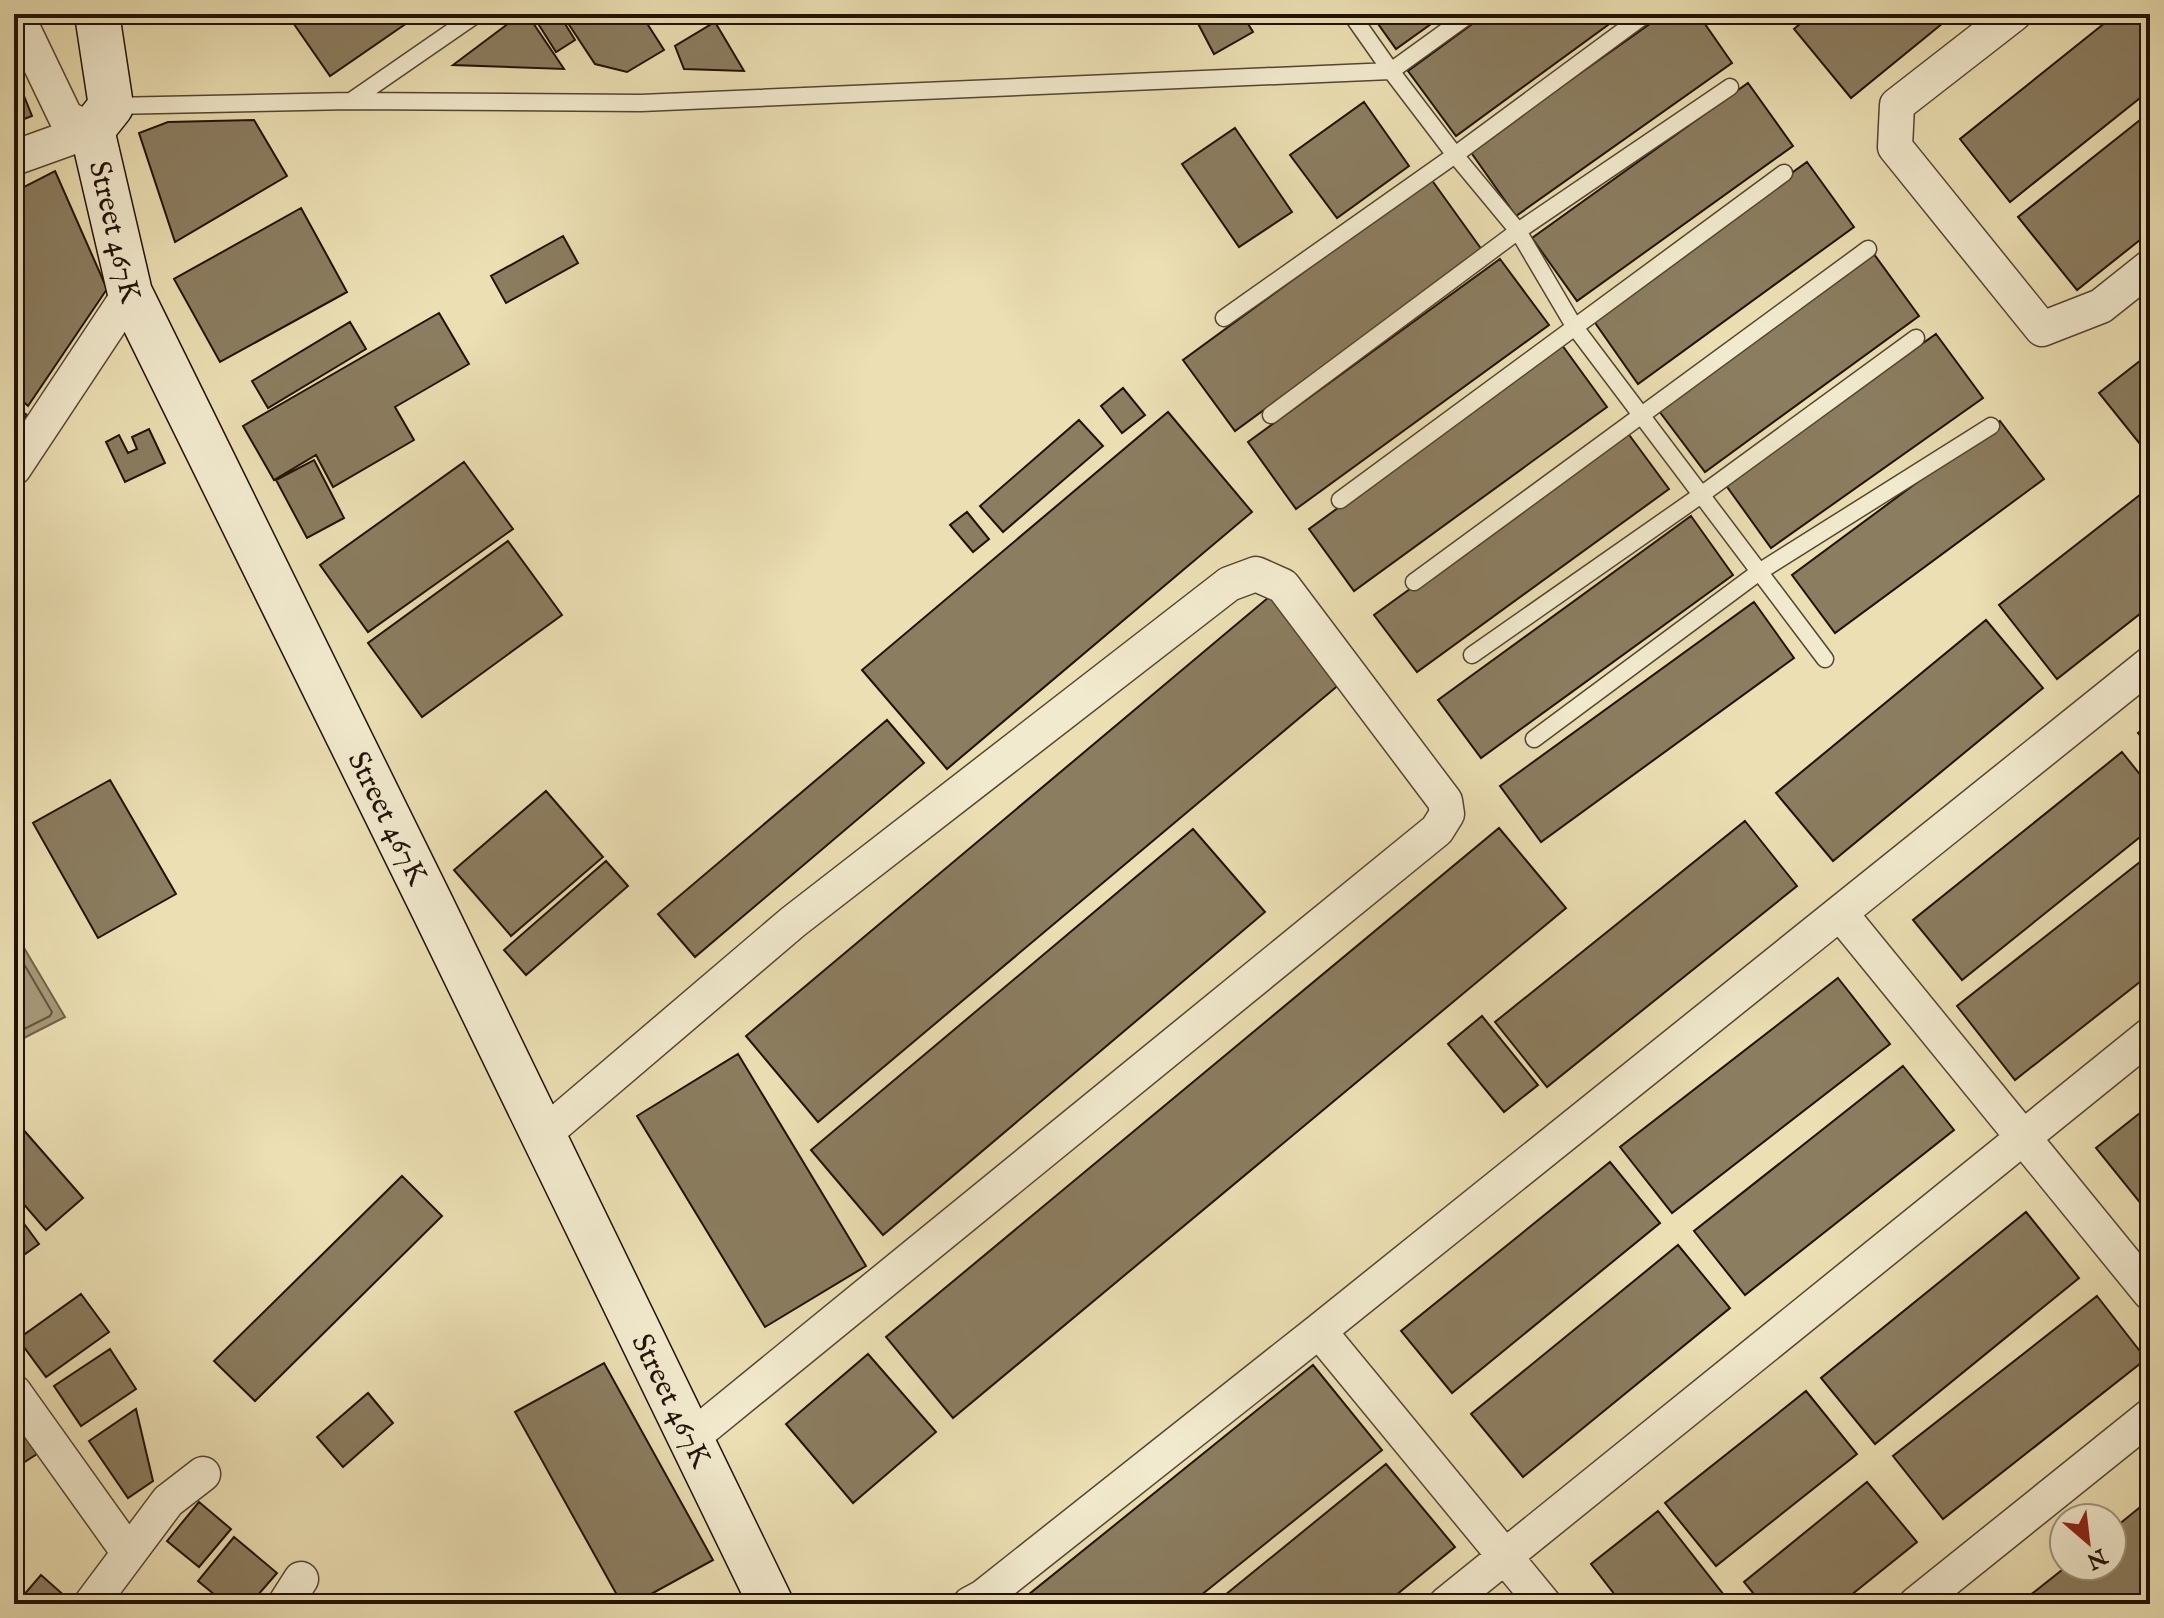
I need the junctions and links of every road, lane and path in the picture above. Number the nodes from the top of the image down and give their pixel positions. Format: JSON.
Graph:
{"nodes":[{"id":1,"x":16,"y":14,"type":"edge"},
{"id":2,"x":97,"y":14,"type":"edge"},
{"id":3,"x":477,"y":14,"type":"edge"},
{"id":4,"x":1351,"y":14,"type":"edge"},
{"id":5,"x":1470,"y":14,"type":"edge"},
{"id":6,"x":1646,"y":14,"type":"edge"},
{"id":7,"x":2014,"y":14,"type":"edge"},
{"id":8,"x":1391,"y":71,"type":"junction"},
{"id":9,"x":1730,"y":87,"type":"dead end"},
{"id":10,"x":351,"y":101,"type":"junction"},
{"id":11,"x":101,"y":118,"type":"junction"},
{"id":12,"x":1455,"y":155,"type":"junction"},
{"id":13,"x":14,"y":158,"type":"edge"},
{"id":14,"x":1784,"y":173,"type":"dead end"},
{"id":15,"x":1518,"y":231,"type":"junction"},
{"id":16,"x":1868,"y":249,"type":"dead end"},
{"id":17,"x":2150,"y":267,"type":"edge"},
{"id":18,"x":130,"y":293,"type":"junction"},
{"id":19,"x":1224,"y":318,"type":"dead end"},
{"id":20,"x":1574,"y":326,"type":"junction"},
{"id":21,"x":1916,"y":338,"type":"dead end"},
{"id":22,"x":1271,"y":415,"type":"dead end"},
{"id":23,"x":1640,"y":415,"type":"junction"},
{"id":24,"x":1991,"y":426,"type":"dead end"},
{"id":25,"x":14,"y":468,"type":"edge"},
{"id":26,"x":1701,"y":495,"type":"junction"},
{"id":27,"x":1340,"y":500,"type":"dead end"},
{"id":28,"x":1759,"y":572,"type":"junction"},
{"id":29,"x":1414,"y":582,"type":"dead end"},
{"id":30,"x":1472,"y":655,"type":"dead end"},
{"id":31,"x":1825,"y":659,"type":"dead end"},
{"id":32,"x":2150,"y":664,"type":"edge"},
{"id":33,"x":1534,"y":739,"type":"dead end"},
{"id":34,"x":1840,"y":913,"type":"junction"},
{"id":35,"x":2150,"y":1035,"type":"edge"},
{"id":36,"x":543,"y":1135,"type":"junction"},
{"id":37,"x":2023,"y":1137,"type":"junction"},
{"id":38,"x":2150,"y":1293,"type":"edge"},
{"id":39,"x":1319,"y":1331,"type":"junction"},
{"id":40,"x":14,"y":1392,"type":"edge"},
{"id":41,"x":2150,"y":1416,"type":"edge"},
{"id":42,"x":690,"y":1439,"type":"junction"},
{"id":43,"x":203,"y":1474,"type":"dead end"},
{"id":44,"x":129,"y":1553,"type":"junction"},
{"id":45,"x":1505,"y":1557,"type":"junction"},
{"id":46,"x":91,"y":1604,"type":"edge"},
{"id":47,"x":771,"y":1604,"type":"edge"},
{"id":48,"x":970,"y":1604,"type":"edge"},
{"id":49,"x":1446,"y":1604,"type":"edge"},
{"id":50,"x":1544,"y":1604,"type":"edge"},
{"id":51,"x":1916,"y":1604,"type":"edge"}],
"edges":[{"from":1,"to":11,"type":"street"},
{"from":2,"to":11,"type":"street","name":"Street 467K"},
{"from":3,"to":10,"type":"lane"},
{"from":4,"to":8,"type":"lane"},
{"from":5,"to":8,"type":"lane"},
{"from":6,"to":12,"type":"lane"},
{"from":7,"to":17,"type":"street"},
{"from":8,"to":10,"type":"lane"},
{"from":8,"to":12,"type":"lane"},
{"from":9,"to":15,"type":"lane"},
{"from":10,"to":11,"type":"lane"},
{"from":11,"to":13,"type":"street"},
{"from":11,"to":18,"type":"street","name":"Street 467K"},
{"from":12,"to":15,"type":"lane"},
{"from":12,"to":19,"type":"lane"},
{"from":14,"to":20,"type":"lane"},
{"from":15,"to":20,"type":"lane"},
{"from":15,"to":22,"type":"lane"},
{"from":16,"to":23,"type":"lane"},
{"from":18,"to":25,"type":"street"},
{"from":18,"to":36,"type":"street","name":"Street 467K"},
{"from":20,"to":23,"type":"lane"},
{"from":20,"to":27,"type":"lane"},
{"from":21,"to":26,"type":"lane"},
{"from":23,"to":26,"type":"lane"},
{"from":23,"to":29,"type":"lane"},
{"from":24,"to":28,"type":"lane"},
{"from":26,"to":28,"type":"lane"},
{"from":26,"to":30,"type":"lane"},
{"from":28,"to":31,"type":"lane"},
{"from":28,"to":33,"type":"lane"},
{"from":32,"to":34,"type":"street"},
{"from":34,"to":37,"type":"street"},
{"from":34,"to":39,"type":"street"},
{"from":35,"to":37,"type":"street"},
{"from":36,"to":42,"type":"street","name":"Street 467K"},
{"from":36,"to":42,"type":"street"},
{"from":37,"to":38,"type":"street"},
{"from":37,"to":45,"type":"street"},
{"from":39,"to":45,"type":"street"},
{"from":39,"to":48,"type":"street"},
{"from":40,"to":44,"type":"street"},
{"from":41,"to":51,"type":"street"},
{"from":42,"to":47,"type":"street","name":"Street 467K"},
{"from":43,"to":44,"type":"street"},
{"from":44,"to":46,"type":"street"},
{"from":45,"to":49,"type":"street"},
{"from":45,"to":50,"type":"street"}]}
